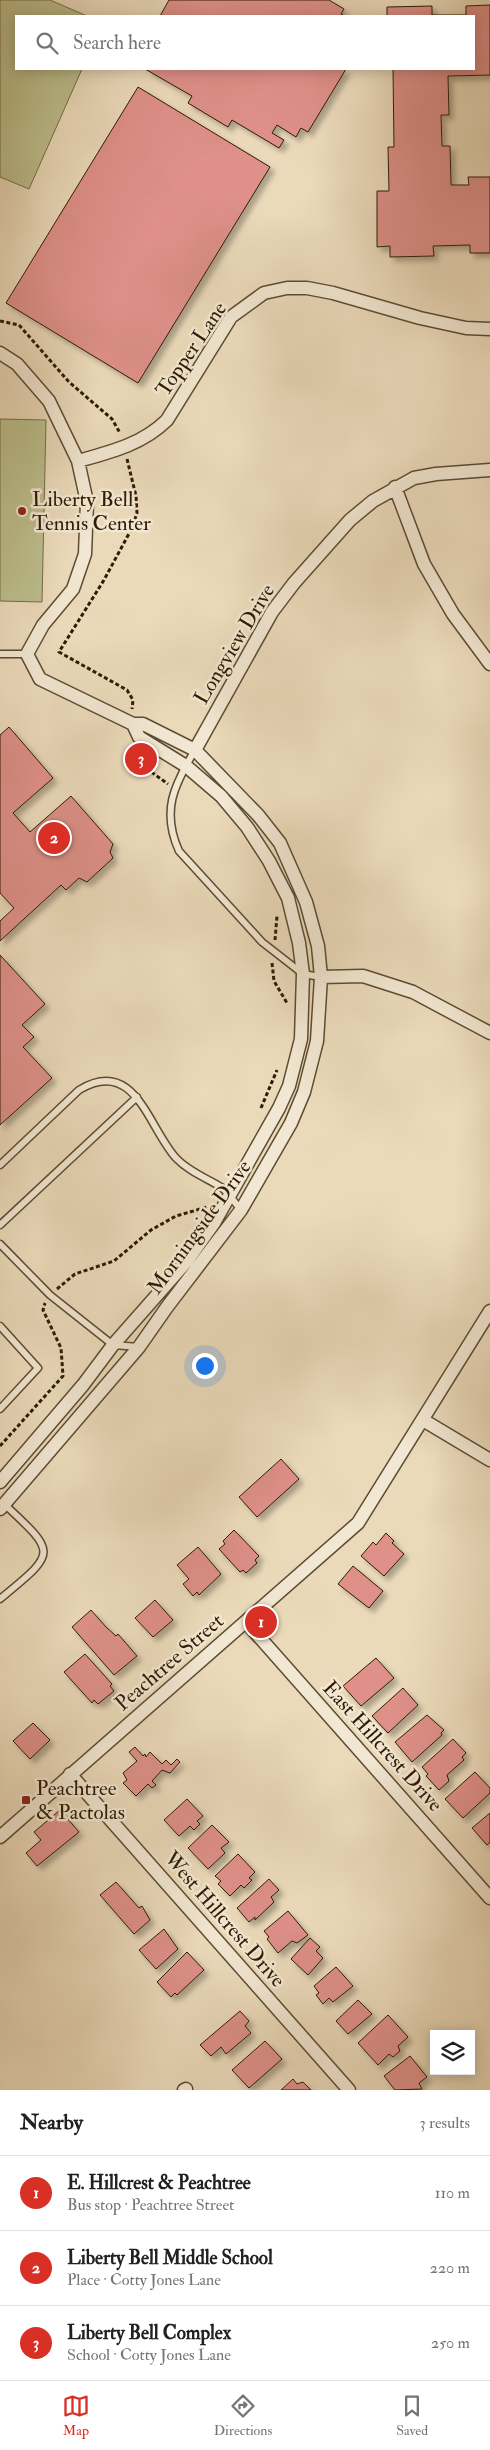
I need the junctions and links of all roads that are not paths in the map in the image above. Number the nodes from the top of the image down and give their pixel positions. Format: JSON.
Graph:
{"nodes":[{"id":1,"x":490,"y":329,"type":"edge"},
{"id":2,"x":0,"y":353,"type":"edge"},
{"id":3,"x":78,"y":461,"type":"junction"},
{"id":4,"x":490,"y":470,"type":"edge"},
{"id":5,"x":395,"y":487,"type":"junction"},
{"id":6,"x":0,"y":654,"type":"edge"},
{"id":7,"x":27,"y":654,"type":"junction"},
{"id":8,"x":490,"y":664,"type":"edge"},
{"id":9,"x":132,"y":724,"type":"junction"},
{"id":10,"x":195,"y":750,"type":"junction"},
{"id":11,"x":186,"y":766,"type":"junction"},
{"id":12,"x":303,"y":974,"type":"junction"},
{"id":13,"x":321,"y":976,"type":"junction"},
{"id":14,"x":490,"y":1033,"type":"edge"},
{"id":15,"x":136,"y":1097,"type":"junction"},
{"id":16,"x":0,"y":1165,"type":"edge"},
{"id":17,"x":226,"y":1192,"type":"junction"},
{"id":18,"x":241,"y":1210,"type":"junction"},
{"id":19,"x":0,"y":1225,"type":"edge"},
{"id":20,"x":0,"y":1244,"type":"edge"},
{"id":21,"x":490,"y":1311,"type":"edge"},
{"id":22,"x":0,"y":1326,"type":"edge"},
{"id":23,"x":113,"y":1345,"type":"junction"},
{"id":24,"x":139,"y":1347,"type":"junction"},
{"id":25,"x":0,"y":1409,"type":"edge"},
{"id":26,"x":423,"y":1420,"type":"junction"},
{"id":27,"x":490,"y":1460,"type":"edge"},
{"id":28,"x":0,"y":1482,"type":"edge"},
{"id":29,"x":2,"y":1505,"type":"edge"},
{"id":30,"x":0,"y":1599,"type":"edge"},
{"id":31,"x":246,"y":1622,"type":"junction"},
{"id":32,"x":70,"y":1774,"type":"junction"},
{"id":33,"x":2,"y":1830,"type":"edge"},
{"id":34,"x":490,"y":1898,"type":"edge"},
{"id":35,"x":349,"y":2090,"type":"edge"}],
"edges":[{"from":1,"to":3,"type":"street","name":"Topper Lane"},
{"from":2,"to":3,"type":"street"},
{"from":3,"to":7,"type":"street"},
{"from":4,"to":5,"type":"street","name":"Longview Drive"},
{"from":5,"to":8,"type":"street"},
{"from":5,"to":10,"type":"street","name":"Longview Drive"},
{"from":6,"to":7,"type":"lane"},
{"from":7,"to":9,"type":"street"},
{"from":9,"to":10,"type":"street","name":"Morningside Drive"},
{"from":9,"to":11,"type":"street","name":"Morningside Drive"},
{"from":10,"to":11,"type":"lane"},
{"from":10,"to":13,"type":"street","name":"Morningside Drive"},
{"from":11,"to":12,"type":"street","name":"Morningside Drive"},
{"from":11,"to":12,"type":"lane"},
{"from":12,"to":13,"type":"lane"},
{"from":12,"to":17,"type":"street","name":"Morningside Drive"},
{"from":13,"to":14,"type":"street"},
{"from":13,"to":18,"type":"street","name":"Morningside Drive"},
{"from":15,"to":16,"type":"lane"},
{"from":15,"to":17,"type":"lane"},
{"from":15,"to":19,"type":"lane"},
{"from":17,"to":18,"type":"lane"},
{"from":17,"to":23,"type":"street","name":"Morningside Drive"},
{"from":18,"to":24,"type":"street","name":"Morningside Drive"},
{"from":20,"to":23,"type":"lane"},
{"from":21,"to":26,"type":"street","name":"Peachtree Street"},
{"from":22,"to":25,"type":"lane"},
{"from":23,"to":24,"type":"lane"},
{"from":23,"to":28,"type":"street","name":"Morningside Drive"},
{"from":24,"to":29,"type":"street","name":"Morningside Drive"},
{"from":26,"to":27,"type":"street"},
{"from":26,"to":31,"type":"street","name":"Peachtree Street"},
{"from":29,"to":30,"type":"lane"},
{"from":31,"to":32,"type":"street","name":"Peachtree Street"},
{"from":31,"to":34,"type":"street","name":"East Hillcrest Drive"},
{"from":32,"to":33,"type":"street","name":"Peachtree Street"},
{"from":32,"to":35,"type":"street","name":"West Hillcrest Drive"}]}
